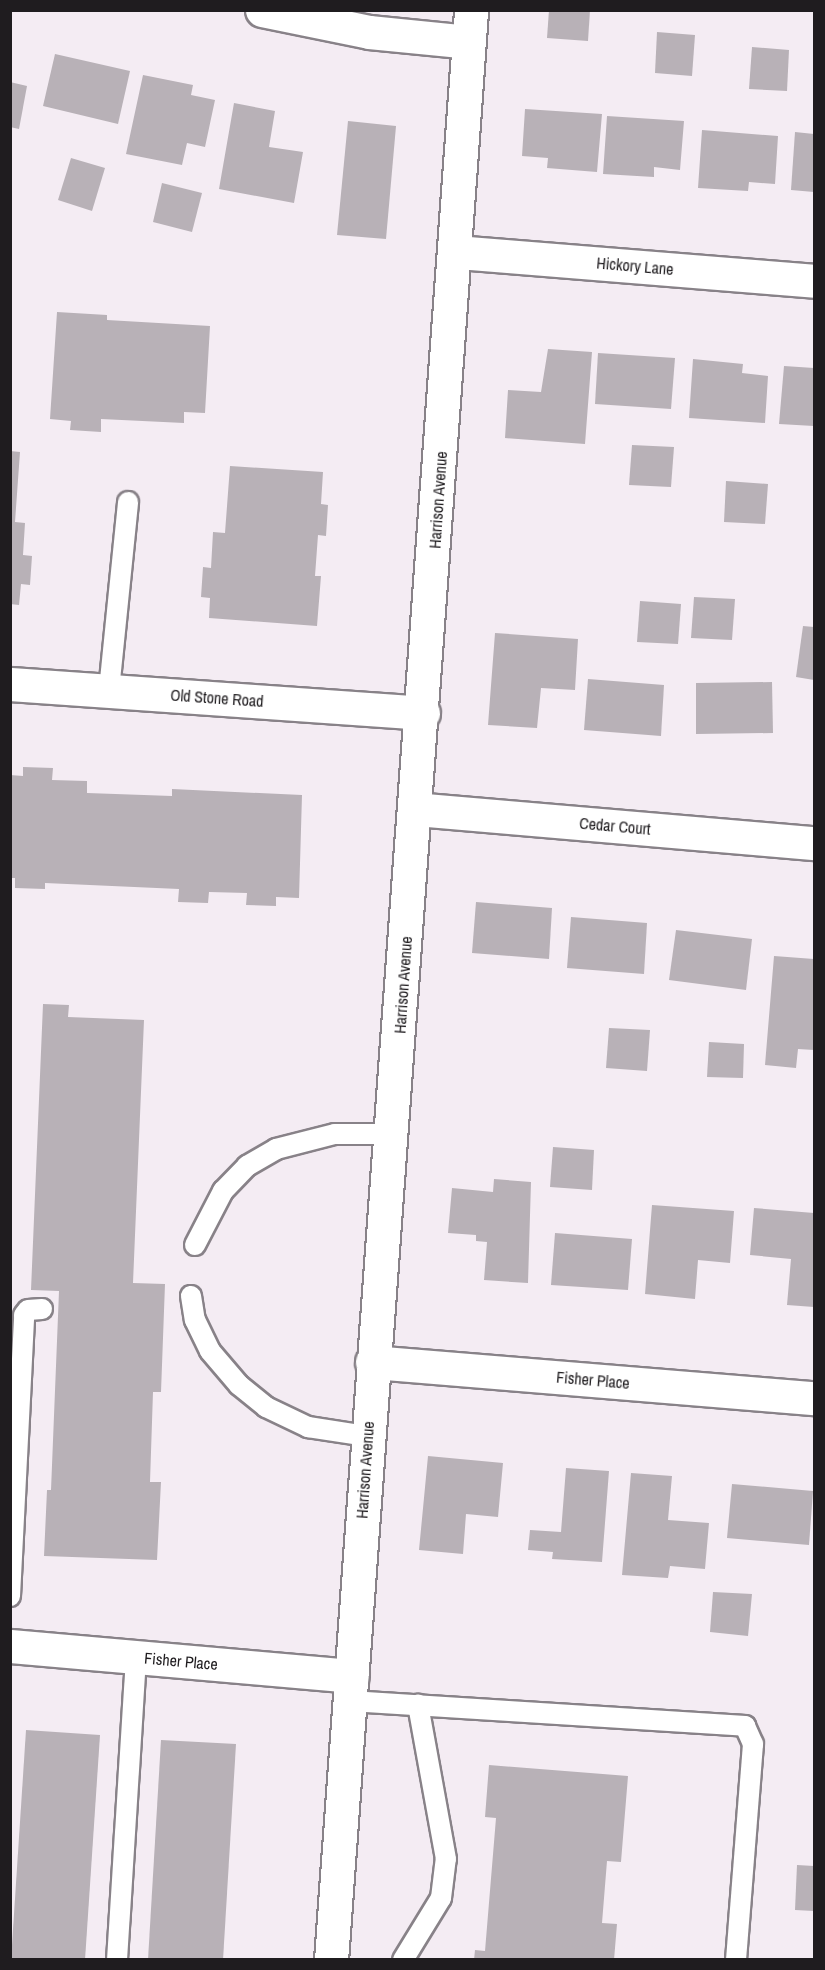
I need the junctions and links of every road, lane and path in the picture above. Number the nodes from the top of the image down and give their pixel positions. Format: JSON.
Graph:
{"nodes":[{"id":1,"x":262,"y":10,"type":"edge"},
{"id":2,"x":470,"y":26,"type":"edge"},
{"id":3,"x":456,"y":252,"type":"junction"},
{"id":4,"x":814,"y":281,"type":"edge"},
{"id":5,"x":128,"y":502,"type":"dead end"},
{"id":6,"x":10,"y":684,"type":"edge"},
{"id":7,"x":109,"y":690,"type":"junction"},
{"id":8,"x":423,"y":713,"type":"junction"},
{"id":9,"x":415,"y":809,"type":"junction"},
{"id":10,"x":814,"y":843,"type":"edge"},
{"id":11,"x":392,"y":1134,"type":"junction"},
{"id":12,"x":195,"y":1245,"type":"dead end"},
{"id":13,"x":191,"y":1296,"type":"dead end"},
{"id":14,"x":42,"y":1309,"type":"dead end"},
{"id":15,"x":372,"y":1362,"type":"junction"},
{"id":16,"x":814,"y":1398,"type":"edge"},
{"id":17,"x":367,"y":1436,"type":"junction"},
{"id":18,"x":10,"y":1596,"type":"edge"},
{"id":19,"x":10,"y":1646,"type":"edge"},
{"id":20,"x":136,"y":1657,"type":"junction"},
{"id":21,"x":351,"y":1688,"type":"junction"},
{"id":22,"x":418,"y":1705,"type":"junction"},
{"id":23,"x":117,"y":1959,"type":"edge"},
{"id":24,"x":331,"y":1959,"type":"edge"},
{"id":25,"x":403,"y":1959,"type":"edge"},
{"id":26,"x":736,"y":1959,"type":"edge"}],
"edges":[{"from":1,"to":2,"type":"street"},
{"from":2,"to":3,"type":"street","name":"Harrison Avenue"},
{"from":3,"to":4,"type":"street","name":"Hickory Lane"},
{"from":3,"to":8,"type":"street","name":"Harrison Avenue"},
{"from":5,"to":7,"type":"lane"},
{"from":6,"to":7,"type":"street","name":"Old Stone Road"},
{"from":7,"to":8,"type":"street","name":"Old Stone Road"},
{"from":8,"to":9,"type":"street","name":"Harrison Avenue"},
{"from":9,"to":10,"type":"street","name":"Cedar Court"},
{"from":9,"to":11,"type":"street","name":"Harrison Avenue"},
{"from":11,"to":12,"type":"lane"},
{"from":11,"to":15,"type":"street","name":"Harrison Avenue"},
{"from":13,"to":17,"type":"lane"},
{"from":14,"to":18,"type":"lane"},
{"from":15,"to":16,"type":"street","name":"Fisher Place"},
{"from":15,"to":17,"type":"street","name":"Harrison Avenue"},
{"from":17,"to":21,"type":"street","name":"Harrison Avenue"},
{"from":19,"to":20,"type":"street","name":"Fisher Place"},
{"from":20,"to":21,"type":"street","name":"Fisher Place"},
{"from":20,"to":23,"type":"lane"},
{"from":21,"to":22,"type":"lane"},
{"from":21,"to":24,"type":"street","name":"Harrison Avenue"},
{"from":22,"to":25,"type":"lane"},
{"from":22,"to":26,"type":"lane"}]}
